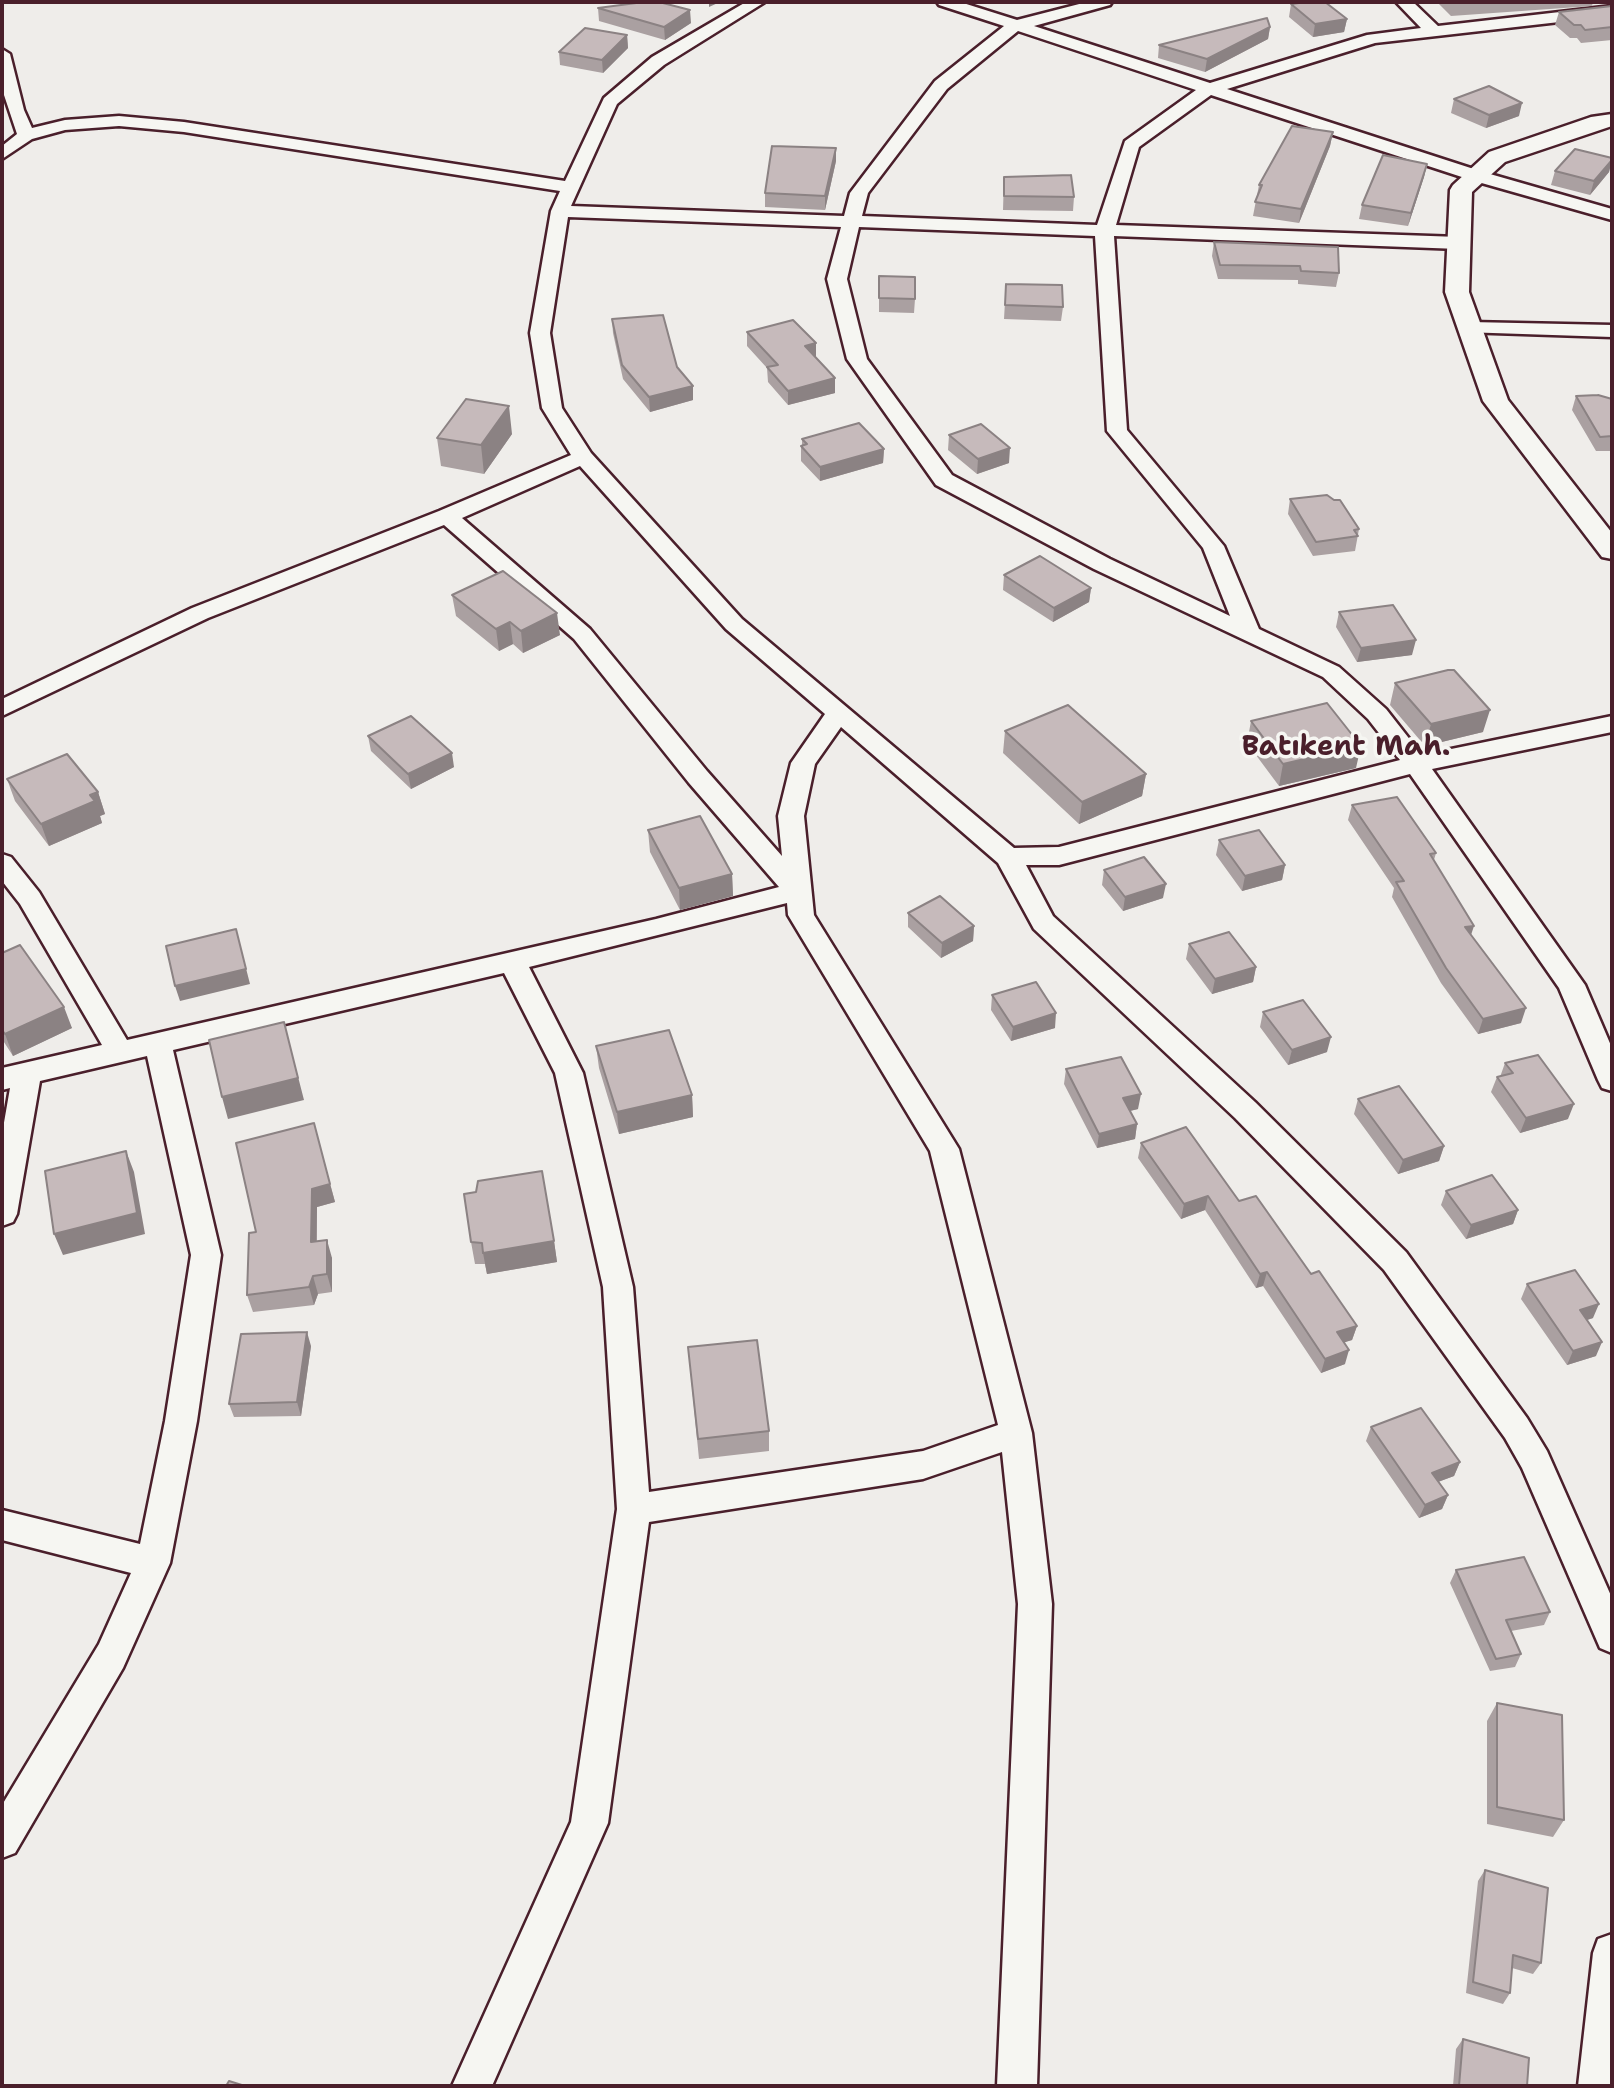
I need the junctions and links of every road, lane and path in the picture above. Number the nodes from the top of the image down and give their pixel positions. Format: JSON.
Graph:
{"nodes":[{"id":1,"x":757,"y":2,"type":"edge"},
{"id":2,"x":945,"y":2,"type":"edge"},
{"id":3,"x":1104,"y":2,"type":"edge"},
{"id":4,"x":1404,"y":2,"type":"edge"},
{"id":5,"x":1612,"y":11,"type":"edge"},
{"id":6,"x":1014,"y":26,"type":"junction"},
{"id":7,"x":1433,"y":30,"type":"junction"},
{"id":8,"x":2,"y":54,"type":"edge"},
{"id":9,"x":1208,"y":89,"type":"junction"},
{"id":10,"x":1612,"y":120,"type":"edge"},
{"id":11,"x":26,"y":135,"type":"junction"},
{"id":12,"x":2,"y":153,"type":"edge"},
{"id":13,"x":1476,"y":176,"type":"junction"},
{"id":14,"x":571,"y":187,"type":"junction"},
{"id":15,"x":560,"y":211,"type":"junction"},
{"id":16,"x":1612,"y":215,"type":"edge"},
{"id":17,"x":852,"y":219,"type":"junction"},
{"id":18,"x":1104,"y":233,"type":"junction"},
{"id":19,"x":1459,"y":243,"type":"junction"},
{"id":20,"x":1470,"y":328,"type":"junction"},
{"id":21,"x":1612,"y":331,"type":"edge"},
{"id":22,"x":583,"y":457,"type":"junction"},
{"id":23,"x":447,"y":516,"type":"junction"},
{"id":24,"x":1612,"y":551,"type":"edge"},
{"id":25,"x":1249,"y":633,"type":"junction"},
{"id":26,"x":2,"y":708,"type":"edge"},
{"id":27,"x":839,"y":712,"type":"junction"},
{"id":28,"x":1612,"y":724,"type":"edge"},
{"id":29,"x":1416,"y":764,"type":"junction"},
{"id":30,"x":1008,"y":857,"type":"junction"},
{"id":31,"x":2,"y":863,"type":"edge"},
{"id":32,"x":798,"y":891,"type":"junction"},
{"id":33,"x":512,"y":961,"type":"junction"},
{"id":34,"x":158,"y":1044,"type":"junction"},
{"id":35,"x":120,"y":1052,"type":"junction"},
{"id":36,"x":14,"y":1076,"type":"edge"},
{"id":37,"x":1612,"y":1080,"type":"edge"},
{"id":38,"x":2,"y":1214,"type":"edge"},
{"id":39,"x":1016,"y":1433,"type":"junction"},
{"id":40,"x":634,"y":1509,"type":"junction"},
{"id":41,"x":2,"y":1525,"type":"edge"},
{"id":42,"x":153,"y":1563,"type":"junction"},
{"id":43,"x":1612,"y":1637,"type":"edge"},
{"id":44,"x":2,"y":1840,"type":"edge"},
{"id":45,"x":1612,"y":1953,"type":"edge"},
{"id":46,"x":472,"y":2086,"type":"edge"},
{"id":47,"x":1017,"y":2086,"type":"edge"},
{"id":48,"x":1598,"y":2086,"type":"edge"}],
"edges":[{"from":1,"to":14,"type":"street"},
{"from":2,"to":6,"type":"street"},
{"from":3,"to":6,"type":"street"},
{"from":4,"to":7,"type":"street"},
{"from":5,"to":7,"type":"street"},
{"from":6,"to":9,"type":"street"},
{"from":6,"to":17,"type":"street"},
{"from":7,"to":9,"type":"street"},
{"from":8,"to":11,"type":"street"},
{"from":9,"to":13,"type":"street"},
{"from":9,"to":18,"type":"street"},
{"from":10,"to":13,"type":"street"},
{"from":11,"to":12,"type":"street"},
{"from":11,"to":14,"type":"street"},
{"from":13,"to":16,"type":"street"},
{"from":13,"to":19,"type":"street"},
{"from":14,"to":15,"type":"street"},
{"from":15,"to":17,"type":"street"},
{"from":15,"to":22,"type":"street"},
{"from":17,"to":18,"type":"street"},
{"from":17,"to":25,"type":"street"},
{"from":18,"to":19,"type":"street"},
{"from":18,"to":25,"type":"street"},
{"from":19,"to":20,"type":"street"},
{"from":20,"to":21,"type":"street"},
{"from":20,"to":24,"type":"street"},
{"from":22,"to":23,"type":"street"},
{"from":22,"to":27,"type":"street"},
{"from":23,"to":26,"type":"street"},
{"from":23,"to":32,"type":"street"},
{"from":25,"to":29,"type":"street"},
{"from":27,"to":30,"type":"street"},
{"from":27,"to":32,"type":"street"},
{"from":28,"to":29,"type":"street"},
{"from":29,"to":30,"type":"street"},
{"from":29,"to":37,"type":"street"},
{"from":30,"to":43,"type":"street"},
{"from":31,"to":35,"type":"street"},
{"from":32,"to":33,"type":"street"},
{"from":32,"to":39,"type":"street"},
{"from":33,"to":34,"type":"street"},
{"from":33,"to":40,"type":"street"},
{"from":34,"to":35,"type":"street"},
{"from":34,"to":42,"type":"street"},
{"from":35,"to":36,"type":"street"},
{"from":36,"to":38,"type":"street"},
{"from":39,"to":40,"type":"street"},
{"from":39,"to":47,"type":"street"},
{"from":40,"to":46,"type":"street"},
{"from":41,"to":42,"type":"street"},
{"from":42,"to":44,"type":"street"},
{"from":45,"to":48,"type":"street"}]}
